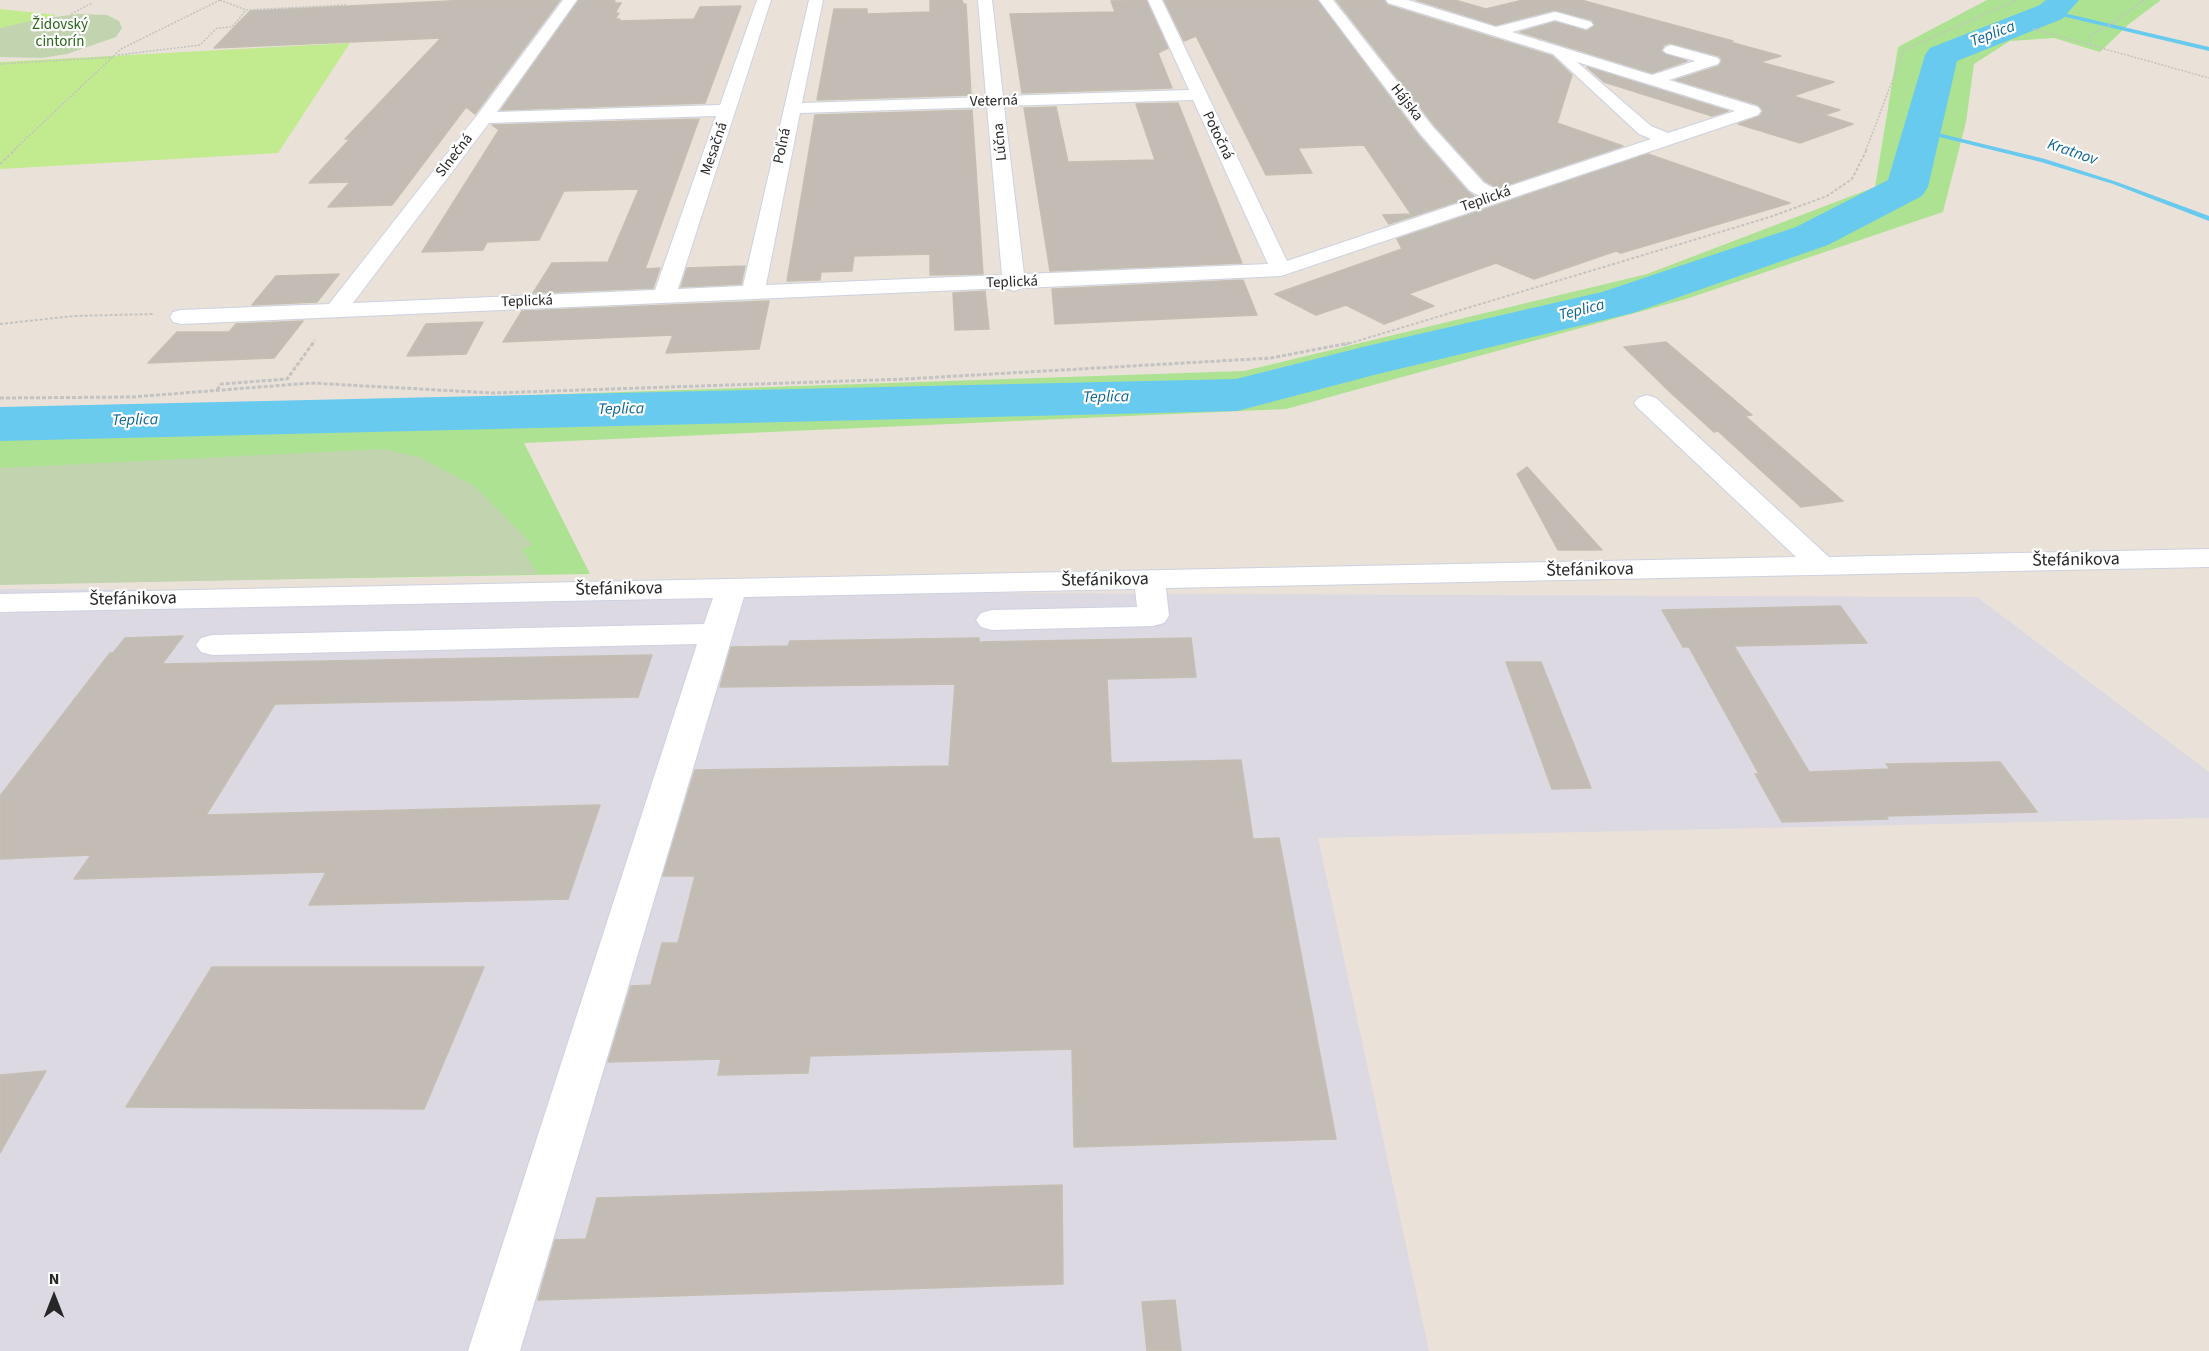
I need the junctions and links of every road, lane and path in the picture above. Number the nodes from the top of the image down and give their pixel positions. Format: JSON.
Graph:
{"nodes":[{"id":1,"x":220,"y":0,"type":"edge"},
{"id":2,"x":570,"y":0,"type":"edge"},
{"id":3,"x":764,"y":0,"type":"edge"},
{"id":4,"x":816,"y":0,"type":"edge"},
{"id":5,"x":985,"y":0,"type":"edge"},
{"id":6,"x":1155,"y":0,"type":"edge"},
{"id":7,"x":1326,"y":0,"type":"edge"},
{"id":8,"x":1393,"y":0,"type":"edge"},
{"id":9,"x":2017,"y":0,"type":"edge"},
{"id":10,"x":2144,"y":0,"type":"edge"},
{"id":11,"x":92,"y":3,"type":"dead end"},
{"id":12,"x":346,"y":5,"type":"dead end"},
{"id":13,"x":246,"y":10,"type":"junction"},
{"id":14,"x":70,"y":14,"type":"dead end"},
{"id":15,"x":2113,"y":23,"type":"joint"},
{"id":16,"x":1586,"y":25,"type":"dead end"},
{"id":17,"x":2105,"y":26,"type":"joint"},
{"id":18,"x":2033,"y":29,"type":"dead end"},
{"id":19,"x":1498,"y":31,"type":"junction"},
{"id":20,"x":2091,"y":46,"type":"junction"},
{"id":21,"x":1553,"y":50,"type":"junction"},
{"id":22,"x":1671,"y":50,"type":"dead end"},
{"id":23,"x":116,"y":56,"type":"junction"},
{"id":24,"x":0,"y":64,"type":"edge"},
{"id":25,"x":1620,"y":69,"type":"junction"},
{"id":26,"x":1582,"y":74,"type":"junction"},
{"id":27,"x":2209,"y":78,"type":"edge"},
{"id":28,"x":1656,"y":79,"type":"junction"},
{"id":29,"x":1197,"y":95,"type":"junction"},
{"id":30,"x":997,"y":102,"type":"junction"},
{"id":31,"x":791,"y":108,"type":"junction"},
{"id":32,"x":728,"y":110,"type":"junction"},
{"id":33,"x":484,"y":118,"type":"junction"},
{"id":34,"x":1666,"y":139,"type":"junction"},
{"id":35,"x":0,"y":164,"type":"edge"},
{"id":36,"x":1495,"y":196,"type":"junction"},
{"id":37,"x":1281,"y":270,"type":"junction"},
{"id":38,"x":1014,"y":284,"type":"junction"},
{"id":39,"x":753,"y":293,"type":"junction"},
{"id":40,"x":664,"y":297,"type":"junction"},
{"id":41,"x":336,"y":310,"type":"junction"},
{"id":42,"x":181,"y":317,"type":"joint"},
{"id":43,"x":0,"y":324,"type":"edge"},
{"id":44,"x":218,"y":390,"type":"junction"},
{"id":45,"x":0,"y":398,"type":"edge"},
{"id":46,"x":1647,"y":404,"type":"dead end"},
{"id":47,"x":2209,"y":558,"type":"edge"},
{"id":48,"x":1822,"y":566,"type":"junction"},
{"id":49,"x":1150,"y":580,"type":"junction"},
{"id":50,"x":731,"y":588,"type":"junction"},
{"id":51,"x":0,"y":603,"type":"edge"},
{"id":52,"x":992,"y":620,"type":"dead end"},
{"id":53,"x":717,"y":634,"type":"junction"},
{"id":54,"x":212,"y":645,"type":"dead end"},
{"id":55,"x":494,"y":1351,"type":"edge"}],
"edges":[{"from":1,"to":13,"type":"path"},
{"from":1,"to":23,"type":"path"},
{"from":2,"to":33,"type":"street","name":"Slnečná"},
{"from":3,"to":32,"type":"street","name":"Mesačná"},
{"from":4,"to":31,"type":"street","name":"Poľná"},
{"from":5,"to":30,"type":"street","name":"Lúčna"},
{"from":6,"to":29,"type":"street","name":"Potočná"},
{"from":7,"to":36,"type":"street","name":"Hájska"},
{"from":8,"to":19,"type":"street","name":"Teplická"},
{"from":9,"to":44,"type":"path"},
{"from":10,"to":15,"type":"path"},
{"from":11,"to":14,"type":"path"},
{"from":12,"to":13,"type":"path"},
{"from":13,"to":23,"type":"path"},
{"from":15,"to":17,"type":"path"},
{"from":16,"to":19,"type":"street"},
{"from":17,"to":20,"type":"path"},
{"from":18,"to":20,"type":"path"},
{"from":19,"to":21,"type":"street","name":"Teplická"},
{"from":20,"to":27,"type":"path"},
{"from":21,"to":25,"type":"street","name":"Teplická"},
{"from":21,"to":26,"type":"street","name":"Teplická"},
{"from":22,"to":28,"type":"street"},
{"from":23,"to":24,"type":"path"},
{"from":23,"to":35,"type":"path"},
{"from":25,"to":26,"type":"street"},
{"from":25,"to":28,"type":"street","name":"Teplická"},
{"from":26,"to":34,"type":"street","name":"Teplická"},
{"from":28,"to":34,"type":"street","name":"Teplická"},
{"from":29,"to":30,"type":"street","name":"Veterná"},
{"from":29,"to":37,"type":"street","name":"Potočná"},
{"from":30,"to":31,"type":"street","name":"Veterná"},
{"from":30,"to":38,"type":"street","name":"Lúčna"},
{"from":31,"to":39,"type":"street","name":"Poľná"},
{"from":32,"to":33,"type":"street"},
{"from":32,"to":40,"type":"street","name":"Mesačná"},
{"from":33,"to":41,"type":"street","name":"Slnečná"},
{"from":34,"to":36,"type":"street","name":"Teplická"},
{"from":36,"to":37,"type":"street","name":"Teplická"},
{"from":37,"to":38,"type":"street","name":"Teplická"},
{"from":38,"to":39,"type":"street","name":"Teplická"},
{"from":39,"to":40,"type":"street","name":"Teplická"},
{"from":40,"to":41,"type":"street","name":"Teplická"},
{"from":41,"to":42,"type":"street","name":"Teplická"},
{"from":41,"to":44,"type":"path"},
{"from":42,"to":43,"type":"path"},
{"from":44,"to":45,"type":"path"},
{"from":46,"to":48,"type":"street"},
{"from":47,"to":48,"type":"street","name":"Štefánikova"},
{"from":48,"to":49,"type":"street","name":"Štefánikova"},
{"from":49,"to":50,"type":"street","name":"Štefánikova"},
{"from":49,"to":52,"type":"street"},
{"from":50,"to":51,"type":"street","name":"Štefánikova"},
{"from":50,"to":53,"type":"street"},
{"from":53,"to":54,"type":"street"},
{"from":53,"to":55,"type":"street"}]}
